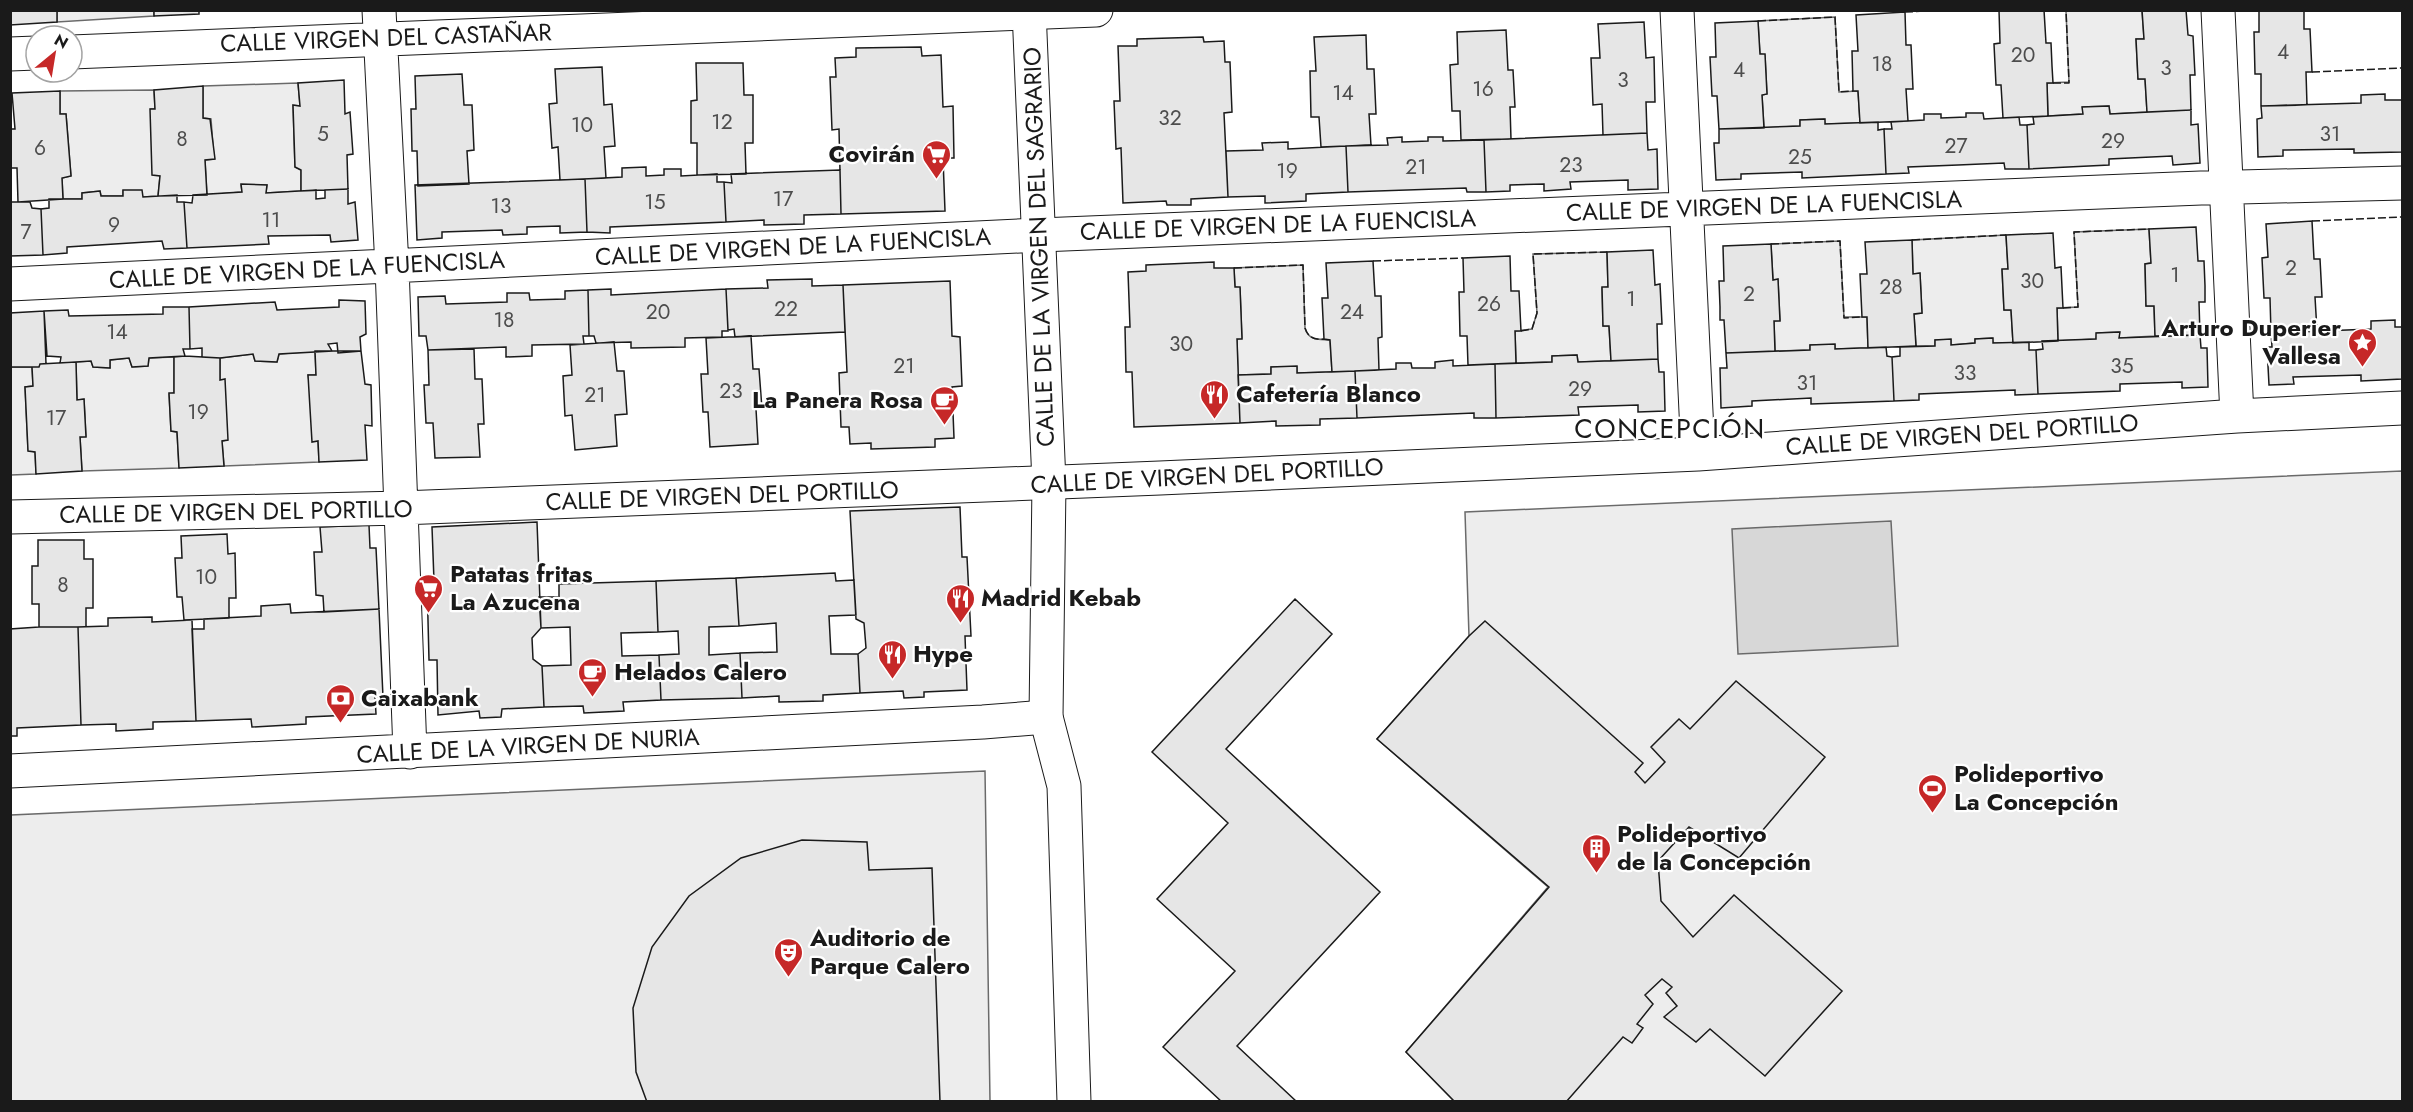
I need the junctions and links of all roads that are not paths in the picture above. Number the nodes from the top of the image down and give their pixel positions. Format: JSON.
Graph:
{"nodes":[{"id":1,"x":1096,"y":10,"type":"edge"},
{"id":2,"x":1677,"y":10,"type":"edge"},
{"id":3,"x":2218,"y":10,"type":"edge"},
{"id":4,"x":1029,"y":11,"type":"edge"},
{"id":5,"x":380,"y":24,"type":"edge"},
{"id":6,"x":84,"y":51,"type":"edge"},
{"id":7,"x":2403,"y":183,"type":"edge"},
{"id":8,"x":2225,"y":188,"type":"junction"},
{"id":9,"x":1686,"y":209,"type":"junction"},
{"id":10,"x":1040,"y":235,"type":"junction"},
{"id":11,"x":392,"y":267,"type":"junction"},
{"id":12,"x":10,"y":284,"type":"edge"},
{"id":13,"x":2403,"y":408,"type":"edge"},
{"id":14,"x":2236,"y":416,"type":"junction"},
{"id":15,"x":1698,"y":454,"type":"junction"},
{"id":16,"x":1049,"y":483,"type":"junction"},
{"id":17,"x":400,"y":508,"type":"junction"},
{"id":18,"x":10,"y":517,"type":"edge"},
{"id":19,"x":1046,"y":717,"type":"junction"},
{"id":20,"x":410,"y":752,"type":"junction"},
{"id":21,"x":10,"y":771,"type":"edge"},
{"id":22,"x":1074,"y":1101,"type":"edge"}],
"edges":[{"from":1,"to":4,"type":"street","name":"CALLE VIRGEN DEL CASTAÑAR"},
{"from":2,"to":9,"type":"street"},
{"from":3,"to":8,"type":"street"},
{"from":4,"to":5,"type":"street","name":"CALLE VIRGEN DEL CASTAÑAR"},
{"from":4,"to":10,"type":"street","name":"CALLE DE LA VIRGEN DEL SAGRARIO"},
{"from":5,"to":6,"type":"street","name":"CALLE VIRGEN DEL CASTAÑAR"},
{"from":5,"to":11,"type":"street"},
{"from":7,"to":8,"type":"street","name":"CALLE DE VIRGEN DE LA FUENCISLA"},
{"from":8,"to":9,"type":"street","name":"CALLE DE VIRGEN DE LA FUENCISLA"},
{"from":8,"to":14,"type":"street"},
{"from":9,"to":10,"type":"street","name":"CALLE DE VIRGEN DE LA FUENCISLA"},
{"from":9,"to":15,"type":"street"},
{"from":10,"to":11,"type":"street","name":"CALLE DE VIRGEN DE LA FUENCISLA"},
{"from":10,"to":16,"type":"street","name":"CALLE DE LA VIRGEN DEL SAGRARIO"},
{"from":11,"to":12,"type":"street","name":"CALLE DE VIRGEN DE LA FUENCISLA"},
{"from":11,"to":17,"type":"street"},
{"from":13,"to":14,"type":"street","name":"CALLE DE VIRGEN DEL PORTILLO"},
{"from":14,"to":15,"type":"street","name":"CALLE DE VIRGEN DEL PORTILLO"},
{"from":15,"to":16,"type":"street","name":"CALLE DE VIRGEN DEL PORTILLO"},
{"from":16,"to":17,"type":"street","name":"CALLE DE VIRGEN DEL PORTILLO"},
{"from":16,"to":19,"type":"street","name":"CALLE DE LA VIRGEN DEL SAGRARIO"},
{"from":17,"to":18,"type":"street","name":"CALLE DE VIRGEN DEL PORTILLO"},
{"from":17,"to":20,"type":"street"},
{"from":19,"to":20,"type":"street","name":"CALLE DE LA VIRGEN DE NURIA"},
{"from":19,"to":22,"type":"street","name":"CALLE DE LA VIRGEN DEL SAGRARIO"},
{"from":20,"to":21,"type":"street","name":"CALLE DE LA VIRGEN DE NURIA"}]}
